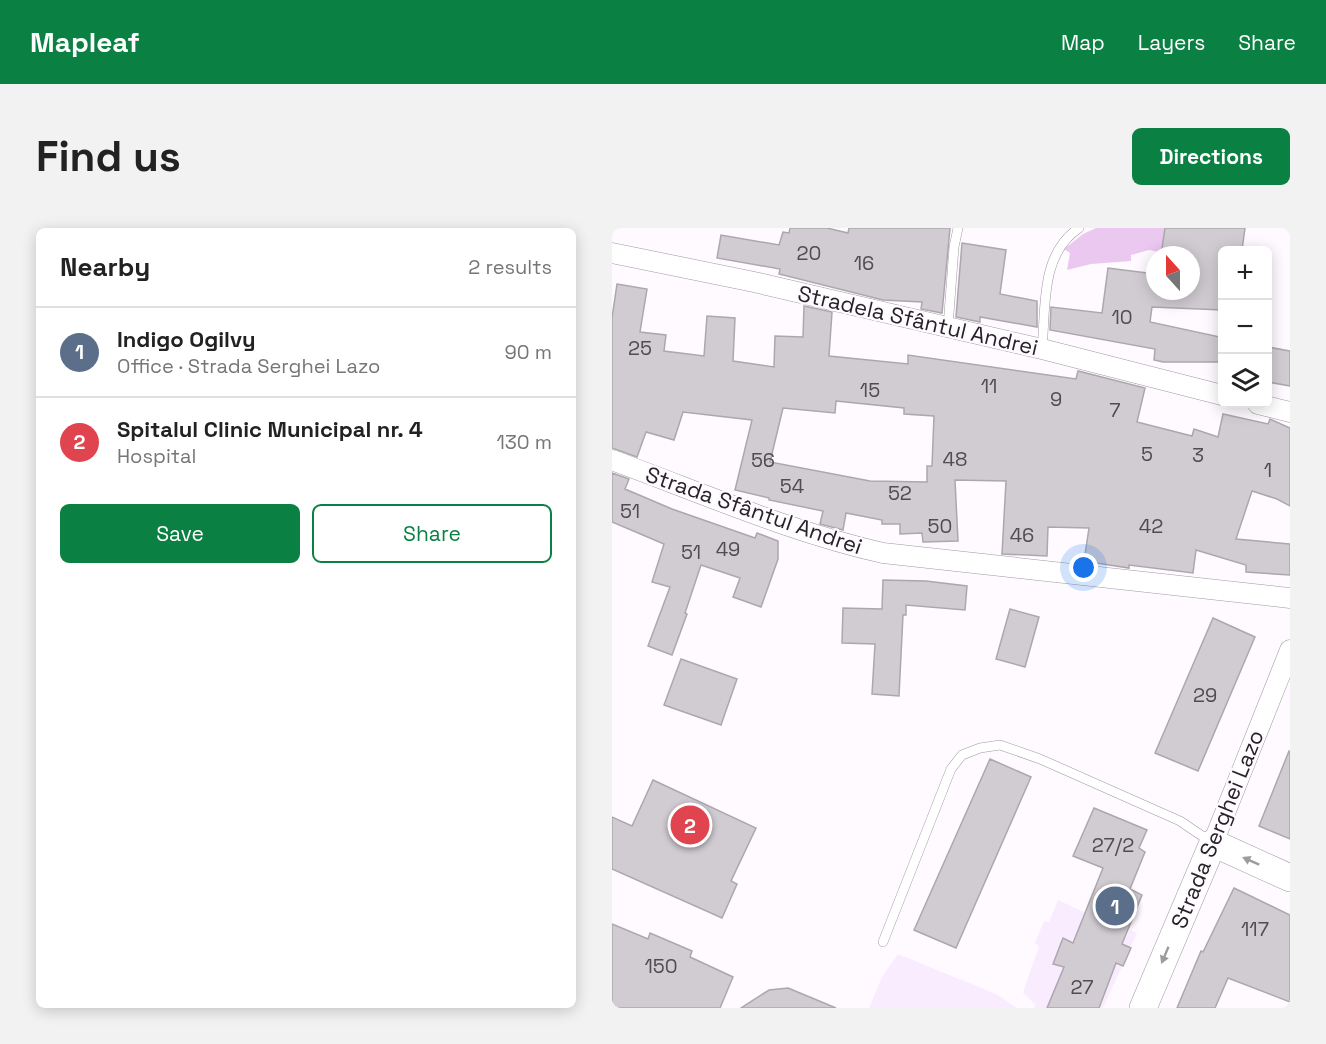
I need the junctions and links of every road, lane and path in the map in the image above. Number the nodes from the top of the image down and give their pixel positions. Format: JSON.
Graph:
{"nodes":[{"id":1,"x":958,"y":228,"type":"edge"},
{"id":2,"x":1078,"y":228,"type":"edge"},
{"id":3,"x":612,"y":254,"type":"edge"},
{"id":4,"x":948,"y":327,"type":"junction"},
{"id":5,"x":1042,"y":349,"type":"junction"},
{"id":6,"x":1218,"y":394,"type":"edge"},
{"id":7,"x":1272,"y":408,"type":"edge"},
{"id":8,"x":1290,"y":412,"type":"edge"},
{"id":9,"x":612,"y":460,"type":"edge"},
{"id":10,"x":1290,"y":598,"type":"edge"},
{"id":11,"x":1290,"y":650,"type":"edge"},
{"id":12,"x":1213,"y":843,"type":"junction"},
{"id":13,"x":1290,"y":878,"type":"edge"},
{"id":14,"x":883,"y":942,"type":"dead end"},
{"id":15,"x":1143,"y":1008,"type":"edge"}],
"edges":[{"from":1,"to":4,"type":"lane"},
{"from":2,"to":5,"type":"lane"},
{"from":3,"to":4,"type":"street","name":"Stradela Sfântul Andrei"},
{"from":4,"to":5,"type":"street","name":"Stradela Sfântul Andrei"},
{"from":5,"to":6,"type":"street","name":"Stradela Sfântul Andrei"},
{"from":7,"to":8,"type":"street"},
{"from":9,"to":10,"type":"street","name":"Strada Sfântul Andrei"},
{"from":11,"to":12,"type":"street","name":"Strada Serghei Lazo"},
{"from":13,"to":12,"type":"main road","one_way":true},
{"from":12,"to":14,"type":"lane"},
{"from":12,"to":15,"type":"main road","name":"Strada Serghei Lazo","one_way":true}]}
